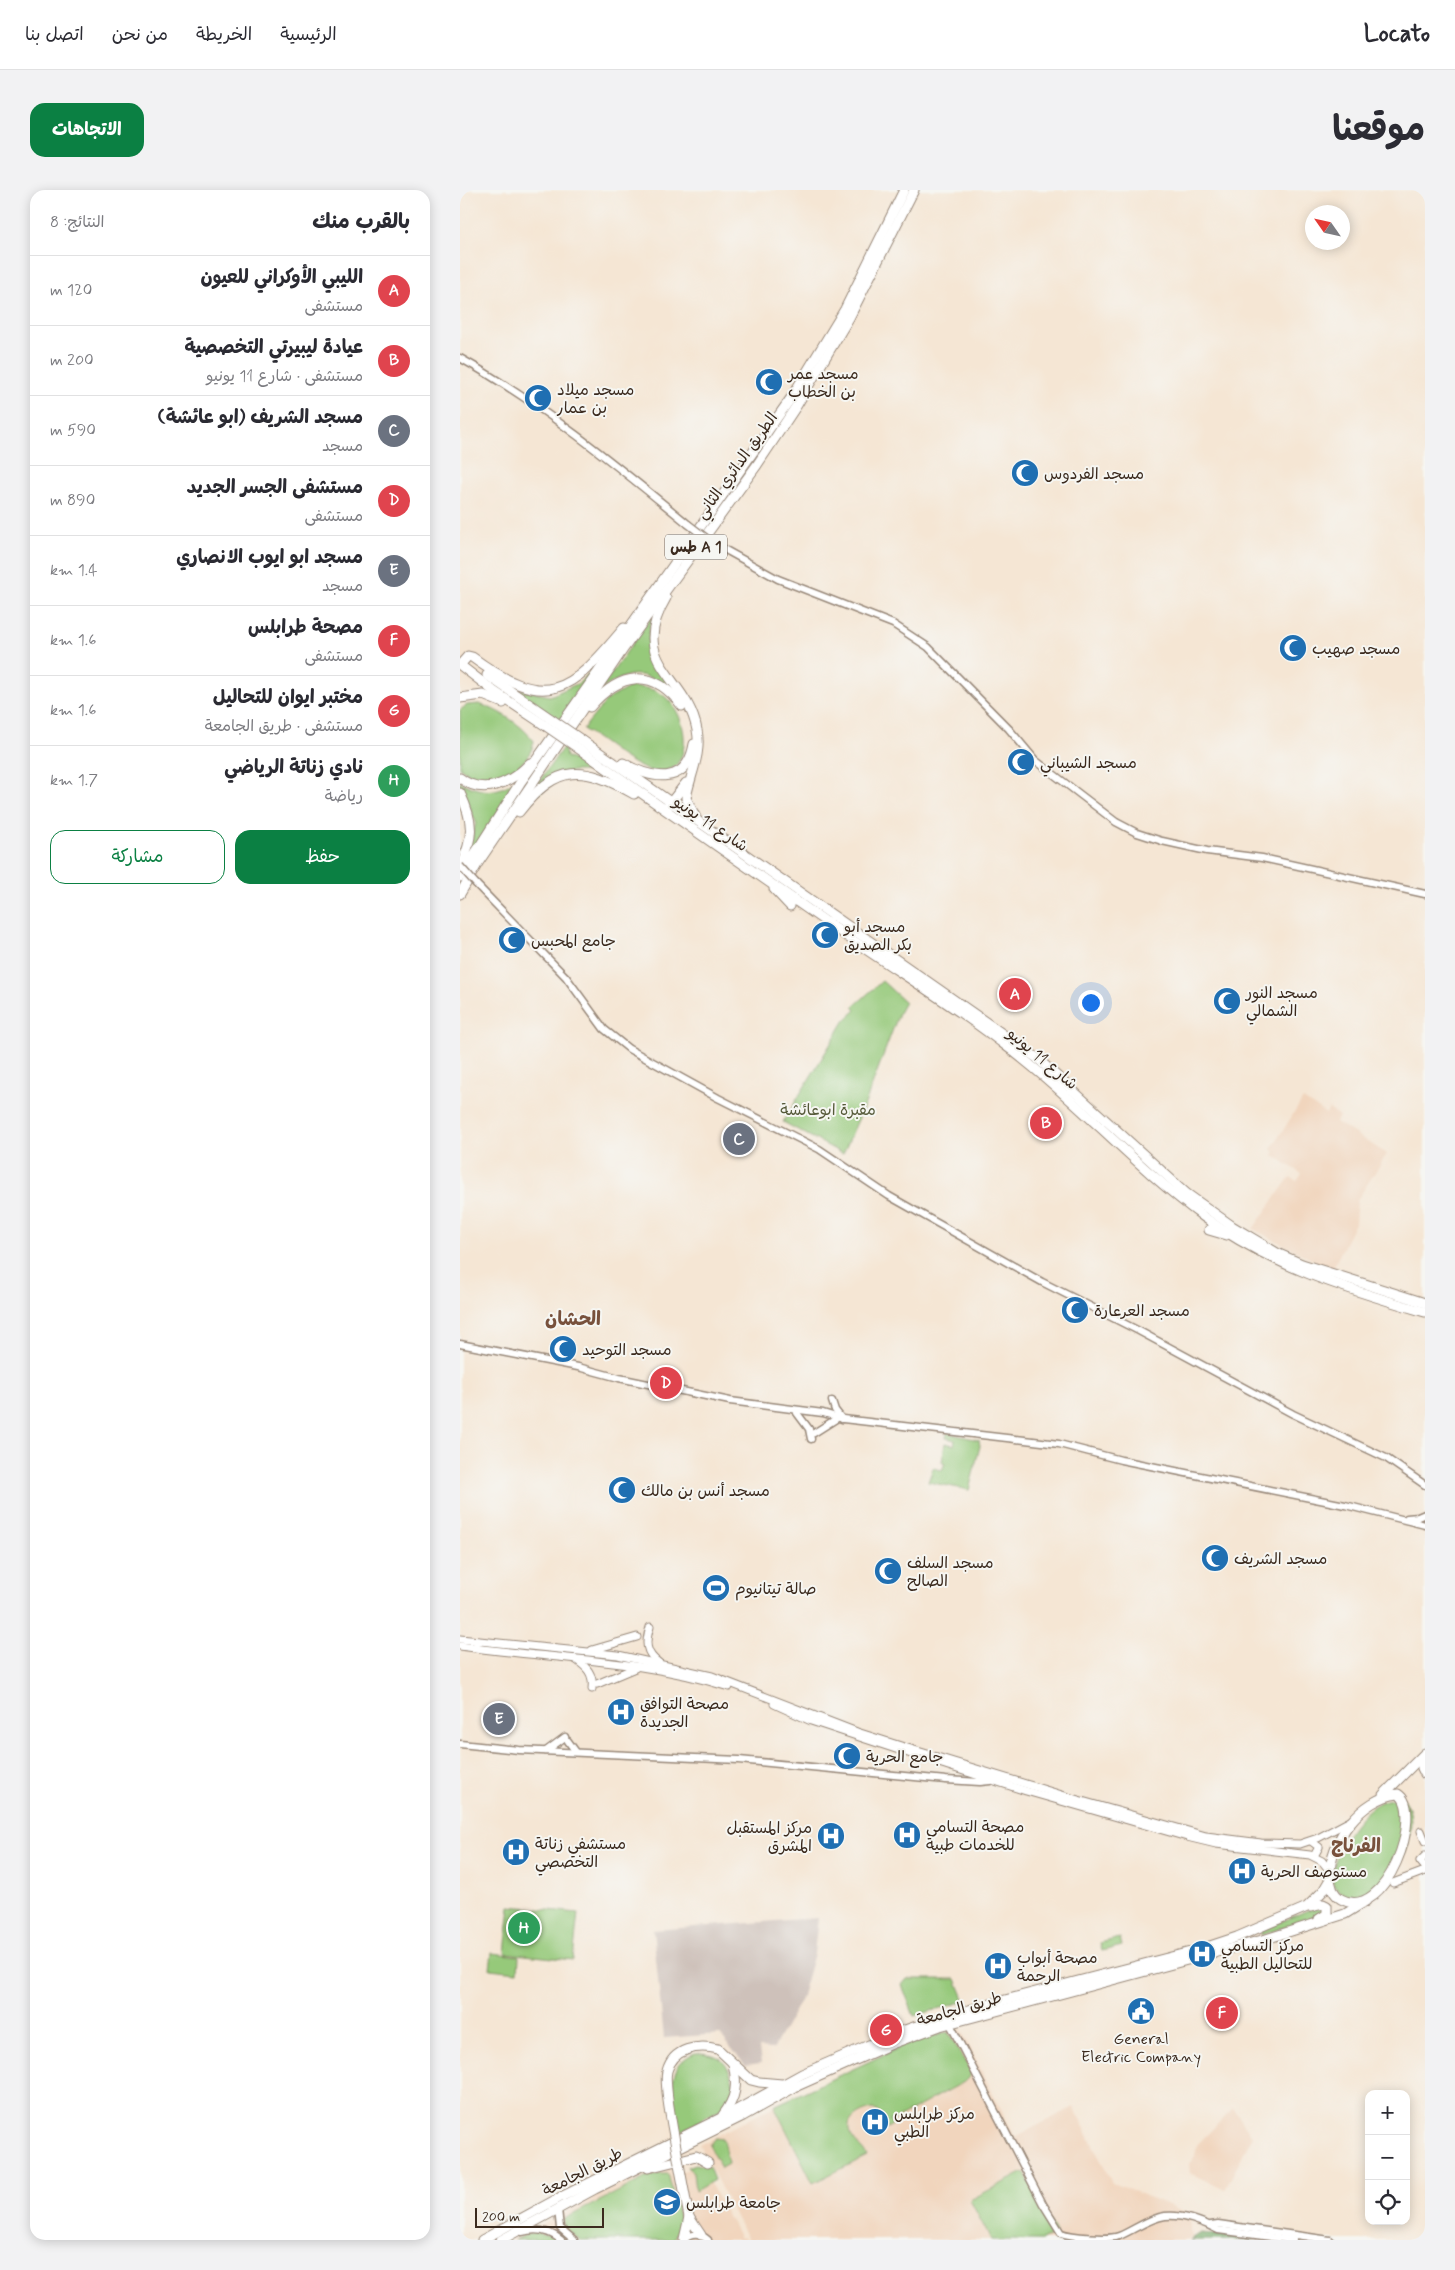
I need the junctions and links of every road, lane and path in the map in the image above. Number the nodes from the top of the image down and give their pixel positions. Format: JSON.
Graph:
{"nodes":[{"id":1,"x":904,"y":190,"type":"edge"},
{"id":2,"x":914,"y":190,"type":"edge"},
{"id":3,"x":460,"y":358,"type":"edge"},
{"id":4,"x":699,"y":543,"type":"junction"},
{"id":5,"x":674,"y":566,"type":"junction"},
{"id":6,"x":462,"y":660,"type":"edge"},
{"id":7,"x":585,"y":692,"type":"junction"},
{"id":8,"x":460,"y":698,"type":"edge"},
{"id":9,"x":531,"y":716,"type":"junction"},
{"id":10,"x":549,"y":722,"type":"junction"},
{"id":11,"x":573,"y":725,"type":"junction"},
{"id":12,"x":580,"y":744,"type":"junction"},
{"id":13,"x":594,"y":748,"type":"junction"},
{"id":14,"x":694,"y":770,"type":"junction"},
{"id":15,"x":460,"y":778,"type":"edge"},
{"id":16,"x":460,"y":793,"type":"edge"},
{"id":17,"x":672,"y":803,"type":"junction"},
{"id":18,"x":662,"y":808,"type":"junction"},
{"id":19,"x":698,"y":821,"type":"junction"},
{"id":20,"x":478,"y":863,"type":"junction"},
{"id":21,"x":460,"y":866,"type":"edge"},
{"id":22,"x":460,"y":876,"type":"edge"},
{"id":23,"x":762,"y":876,"type":"junction"},
{"id":24,"x":460,"y":894,"type":"edge"},
{"id":25,"x":1425,"y":894,"type":"edge"},
{"id":26,"x":790,"y":906,"type":"dead end"},
{"id":27,"x":1073,"y":1103,"type":"junction"},
{"id":28,"x":1092,"y":1130,"type":"dead end"},
{"id":29,"x":1121,"y":1141,"type":"junction"},
{"id":30,"x":1209,"y":1230,"type":"dead end"},
{"id":31,"x":1240,"y":1240,"type":"junction"},
{"id":32,"x":1425,"y":1303,"type":"edge"},
{"id":33,"x":1425,"y":1312,"type":"edge"},
{"id":34,"x":460,"y":1346,"type":"edge"},
{"id":35,"x":689,"y":1393,"type":"junction"},
{"id":36,"x":832,"y":1401,"type":"dead end"},
{"id":37,"x":797,"y":1413,"type":"junction"},
{"id":38,"x":826,"y":1416,"type":"junction"},
{"id":39,"x":840,"y":1419,"type":"junction"},
{"id":40,"x":1404,"y":1470,"type":"junction"},
{"id":41,"x":1425,"y":1485,"type":"edge"},
{"id":42,"x":1425,"y":1491,"type":"edge"},
{"id":43,"x":1425,"y":1514,"type":"edge"},
{"id":44,"x":1399,"y":1518,"type":"junction"},
{"id":45,"x":1425,"y":1525,"type":"edge"},
{"id":46,"x":650,"y":1627,"type":"dead end"},
{"id":47,"x":637,"y":1637,"type":"dead end"},
{"id":48,"x":460,"y":1639,"type":"edge"},
{"id":49,"x":460,"y":1646,"type":"edge"},
{"id":50,"x":589,"y":1651,"type":"junction"},
{"id":51,"x":575,"y":1659,"type":"junction"},
{"id":52,"x":661,"y":1664,"type":"junction"},
{"id":53,"x":638,"y":1667,"type":"junction"},
{"id":54,"x":460,"y":1744,"type":"edge"},
{"id":55,"x":891,"y":1745,"type":"junction"},
{"id":56,"x":546,"y":1751,"type":"junction"},
{"id":57,"x":576,"y":1752,"type":"junction"},
{"id":58,"x":1425,"y":1754,"type":"edge"},
{"id":59,"x":1425,"y":1774,"type":"edge"},
{"id":60,"x":990,"y":1780,"type":"junction"},
{"id":61,"x":1373,"y":1803,"type":"junction"},
{"id":62,"x":1416,"y":1804,"type":"dead end"},
{"id":63,"x":1356,"y":1817,"type":"junction"},
{"id":64,"x":1422,"y":1820,"type":"dead end"},
{"id":65,"x":1421,"y":1830,"type":"junction"},
{"id":66,"x":1425,"y":1840,"type":"edge"},
{"id":67,"x":1311,"y":1841,"type":"junction"},
{"id":68,"x":1314,"y":1856,"type":"junction"},
{"id":69,"x":1425,"y":1856,"type":"edge"},
{"id":70,"x":1425,"y":1866,"type":"edge"},
{"id":71,"x":1425,"y":1872,"type":"edge"},
{"id":72,"x":1330,"y":1875,"type":"junction"},
{"id":73,"x":1393,"y":1883,"type":"junction"},
{"id":74,"x":1366,"y":1901,"type":"junction"},
{"id":75,"x":1307,"y":1908,"type":"junction"},
{"id":76,"x":1307,"y":1926,"type":"junction"},
{"id":77,"x":950,"y":2024,"type":"junction"},
{"id":78,"x":732,"y":2062,"type":"junction"},
{"id":79,"x":782,"y":2084,"type":"junction"},
{"id":80,"x":720,"y":2118,"type":"junction"},
{"id":81,"x":708,"y":2163,"type":"dead end"},
{"id":82,"x":638,"y":2170,"type":"junction"},
{"id":83,"x":558,"y":2209,"type":"junction"},
{"id":84,"x":689,"y":2216,"type":"junction"},
{"id":85,"x":1211,"y":2225,"type":"junction"},
{"id":86,"x":513,"y":2234,"type":"junction"},
{"id":87,"x":705,"y":2237,"type":"edge"},
{"id":88,"x":684,"y":2239,"type":"edge"},
{"id":89,"x":1283,"y":2239,"type":"edge"},
{"id":90,"x":482,"y":2240,"type":"edge"},
{"id":91,"x":501,"y":2240,"type":"edge"},
{"id":92,"x":562,"y":2240,"type":"edge"},
{"id":93,"x":574,"y":2240,"type":"edge"},
{"id":94,"x":1293,"y":2240,"type":"edge"},
{"id":95,"x":1330,"y":2240,"type":"edge"}],
"edges":[{"from":1,"to":5,"type":"highway","name":"الطريق الدائري الثاني","number":"طس A 1"},
{"from":2,"to":4,"type":"highway","name":"الطريق الدائري الثاني","number":"طس A 1"},
{"from":3,"to":25,"type":"main road","bridge":true},
{"from":4,"to":11,"type":"highway","name":"الطريق الدائري الثاني","number":"طس A 1"},
{"from":4,"to":14,"type":"highway"},
{"from":5,"to":6,"type":"highway"},
{"from":5,"to":7,"type":"highway","name":"الطريق الدائري الثاني","number":"طس A 1"},
{"from":6,"to":9,"type":"highway"},
{"from":6,"to":10,"type":"highway"},
{"from":7,"to":15,"type":"highway"},
{"from":7,"to":22,"type":"highway","name":"الطريق الدائري الثاني","number":"طس A 1"},
{"from":8,"to":9,"type":"highway"},
{"from":9,"to":10,"type":"highway"},
{"from":10,"to":12,"type":"highway","bridge":true},
{"from":11,"to":13,"type":"highway"},
{"from":11,"to":20,"type":"highway","name":"الطريق الدائري الثاني","number":"طس A 1"},
{"from":12,"to":13,"type":"highway","name":"شارع 11 يونيو"},
{"from":12,"to":18,"type":"highway","name":"شارع 11 يونيو"},
{"from":13,"to":17,"type":"highway","name":"شارع 11 يونيو"},
{"from":14,"to":17,"type":"highway"},
{"from":14,"to":19,"type":"highway"},
{"from":16,"to":21,"type":"highway"},
{"from":17,"to":18,"type":"highway"},
{"from":17,"to":19,"type":"highway","name":"شارع 11 يونيو"},
{"from":18,"to":20,"type":"highway"},
{"from":18,"to":23,"type":"highway","name":"شارع 11 يونيو"},
{"from":19,"to":29,"type":"highway","name":"شارع 11 يونيو"},
{"from":20,"to":24,"type":"highway","name":"الطريق الدائري الثاني","number":"طس A 1"},
{"from":21,"to":40,"type":"main road","bridge":true},
{"from":23,"to":26,"type":"highway"},
{"from":23,"to":27,"type":"highway","name":"شارع 11 يونيو"},
{"from":27,"to":28,"type":"highway"},
{"from":27,"to":29,"type":"highway","name":"شارع 11 يونيو"},
{"from":29,"to":31,"type":"highway","name":"شارع 11 يونيو"},
{"from":29,"to":32,"type":"highway","name":"شارع 11 يونيو"},
{"from":30,"to":31,"type":"highway"},
{"from":31,"to":33,"type":"highway","name":"شارع 11 يونيو"},
{"from":34,"to":35,"type":"main road"},
{"from":35,"to":37,"type":"main road"},
{"from":35,"to":38,"type":"main road"},
{"from":36,"to":39,"type":"main road"},
{"from":37,"to":38,"type":"main road"},
{"from":37,"to":39,"type":"main road"},
{"from":38,"to":39,"type":"main road"},
{"from":39,"to":44,"type":"main road"},
{"from":40,"to":41,"type":"main road"},
{"from":40,"to":42,"type":"main road"},
{"from":43,"to":44,"type":"main road"},
{"from":44,"to":45,"type":"main road"},
{"from":46,"to":52,"type":"main road"},
{"from":47,"to":50,"type":"main road"},
{"from":48,"to":50,"type":"main road"},
{"from":49,"to":51,"type":"main road"},
{"from":50,"to":52,"type":"main road"},
{"from":51,"to":53,"type":"main road"},
{"from":51,"to":53,"type":"main road"},
{"from":52,"to":55,"type":"main road"},
{"from":53,"to":55,"type":"main road"},
{"from":54,"to":56,"type":"main road"},
{"from":55,"to":60,"type":"main road"},
{"from":55,"to":67,"type":"main road"},
{"from":56,"to":57,"type":"main road"},
{"from":56,"to":57,"type":"main road"},
{"from":57,"to":60,"type":"main road"},
{"from":58,"to":59,"type":"highway"},
{"from":58,"to":61,"type":"highway"},
{"from":60,"to":68,"type":"main road"},
{"from":61,"to":62,"type":"highway"},
{"from":61,"to":63,"type":"highway"},
{"from":63,"to":67,"type":"main road"},
{"from":63,"to":72,"type":"highway"},
{"from":64,"to":65,"type":"highway","name":"طريق الجامعة"},
{"from":65,"to":66,"type":"main road"},
{"from":65,"to":73,"type":"highway","name":"طريق الجامعة"},
{"from":67,"to":68,"type":"main road"},
{"from":68,"to":72,"type":"main road"},
{"from":69,"to":70,"type":"main road"},
{"from":71,"to":73,"type":"main road"},
{"from":72,"to":74,"type":"highway"},
{"from":72,"to":75,"type":"highway","name":"طريق الجامعة"},
{"from":73,"to":74,"type":"highway","name":"طريق الجامعة"},
{"from":74,"to":76,"type":"highway","name":"طريق الجامعة"},
{"from":75,"to":76,"type":"highway"},
{"from":75,"to":79,"type":"highway","name":"طريق الجامعة"},
{"from":76,"to":77,"type":"highway","name":"طريق الجامعة"},
{"from":77,"to":82,"type":"highway","name":"طريق الجامعة"},
{"from":77,"to":85,"type":"main road"},
{"from":78,"to":79,"type":"highway"},
{"from":78,"to":80,"type":"highway"},
{"from":78,"to":84,"type":"highway","bridge":true},
{"from":79,"to":80,"type":"highway","name":"طريق الجامعة"},
{"from":80,"to":90,"type":"highway","name":"طريق الجامعة"},
{"from":81,"to":82,"type":"highway"},
{"from":82,"to":83,"type":"highway","name":"طريق الجامعة"},
{"from":83,"to":86,"type":"highway","name":"طريق الجامعة"},
{"from":83,"to":93,"type":"main road"},
{"from":84,"to":87,"type":"highway"},
{"from":84,"to":88,"type":"highway"},
{"from":85,"to":89,"type":"main road"},
{"from":85,"to":95,"type":"main road"},
{"from":86,"to":91,"type":"highway","name":"طريق الجامعة"},
{"from":86,"to":92,"type":"main road"},
{"from":87,"to":88,"type":"main road"},
{"from":89,"to":94,"type":"main road"}]}
